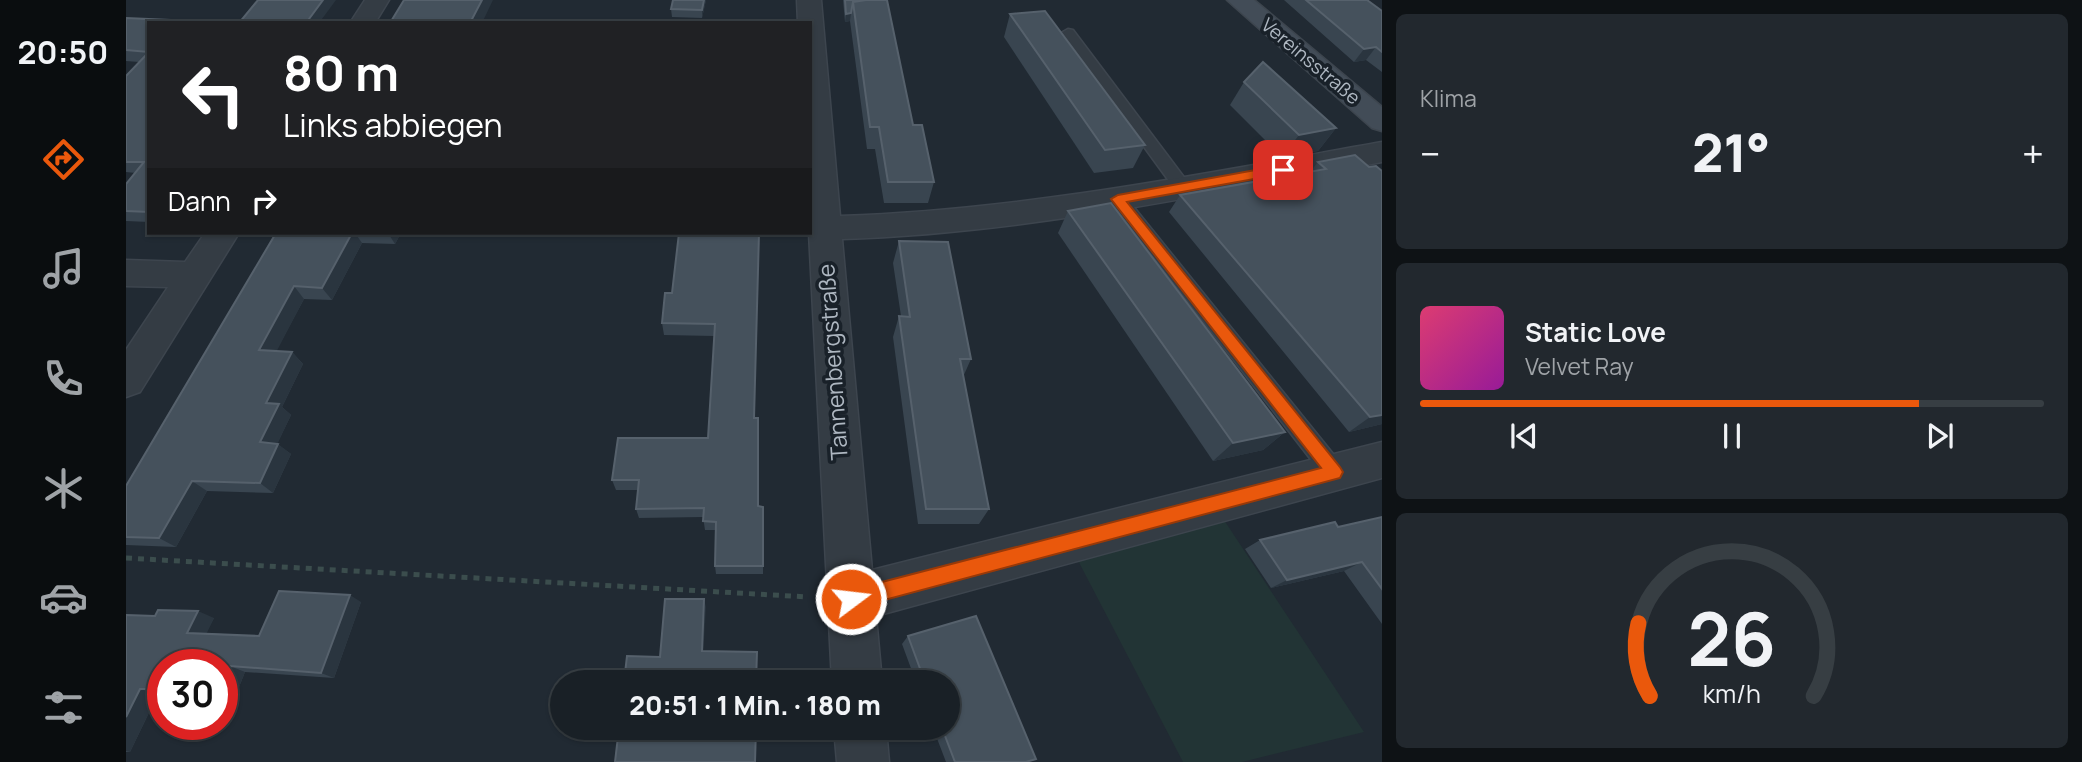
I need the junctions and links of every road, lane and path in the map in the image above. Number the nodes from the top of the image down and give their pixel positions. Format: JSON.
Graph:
{"nodes":[{"id":1,"x":377,"y":0,"type":"edge"},
{"id":2,"x":809,"y":0,"type":"edge"},
{"id":3,"x":1239,"y":0,"type":"edge"},
{"id":4,"x":363,"y":21,"type":"edge"},
{"id":5,"x":810,"y":21,"type":"edge"},
{"id":6,"x":1069,"y":33,"type":"dead end"},
{"id":7,"x":812,"y":49,"type":"edge"},
{"id":8,"x":1382,"y":122,"type":"edge"},
{"id":9,"x":1382,"y":152,"type":"edge"},
{"id":10,"x":1183,"y":187,"type":"junction"},
{"id":11,"x":1118,"y":199,"type":"junction"},
{"id":12,"x":823,"y":228,"type":"junction"},
{"id":13,"x":221,"y":235,"type":"edge"},
{"id":14,"x":126,"y":273,"type":"edge"},
{"id":15,"x":194,"y":275,"type":"junction"},
{"id":16,"x":126,"y":381,"type":"edge"},
{"id":17,"x":1382,"y":460,"type":"edge"},
{"id":18,"x":1334,"y":472,"type":"junction"},
{"id":19,"x":126,"y":558,"type":"edge"},
{"id":20,"x":851,"y":599,"type":"junction"},
{"id":21,"x":856,"y":670,"type":"edge"},
{"id":22,"x":861,"y":740,"type":"edge"},
{"id":23,"x":863,"y":762,"type":"edge"}],
"edges":[{"from":1,"to":4,"type":"street"},
{"from":2,"to":5,"type":"street","name":"Tannenbergstraße"},
{"from":3,"to":8,"type":"street","name":"Vereinsstraße"},
{"from":6,"to":10,"type":"lane"},
{"from":7,"to":12,"type":"street","name":"Tannenbergstraße"},
{"from":9,"to":10,"type":"street"},
{"from":10,"to":11,"type":"street"},
{"from":11,"to":12,"type":"street"},
{"from":11,"to":18,"type":"lane"},
{"from":12,"to":20,"type":"street","name":"Tannenbergstraße"},
{"from":13,"to":15,"type":"street"},
{"from":14,"to":15,"type":"street"},
{"from":15,"to":16,"type":"street"},
{"from":17,"to":18,"type":"street"},
{"from":18,"to":20,"type":"street"},
{"from":19,"to":20,"type":"path"},
{"from":20,"to":21,"type":"street","name":"Tannenbergstraße"},
{"from":22,"to":23,"type":"street"}]}
